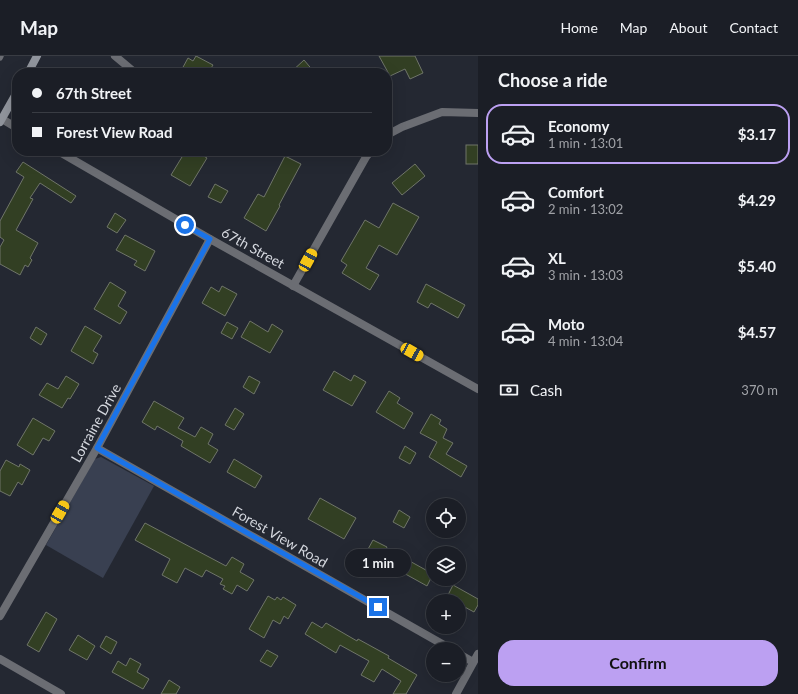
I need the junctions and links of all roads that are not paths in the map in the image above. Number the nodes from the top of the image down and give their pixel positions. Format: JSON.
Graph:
{"nodes":[{"id":1,"x":37,"y":56,"type":"edge"},
{"id":2,"x":115,"y":56,"type":"edge"},
{"id":3,"x":31,"y":68,"type":"edge"},
{"id":4,"x":129,"y":68,"type":"edge"},
{"id":5,"x":12,"y":98,"type":"edge"},
{"id":6,"x":3,"y":108,"type":"edge"},
{"id":7,"x":478,"y":113,"type":"edge"},
{"id":8,"x":1,"y":120,"type":"edge"},
{"id":9,"x":12,"y":126,"type":"edge"},
{"id":10,"x":392,"y":132,"type":"edge"},
{"id":11,"x":67,"y":156,"type":"edge"},
{"id":12,"x":367,"y":156,"type":"edge"},
{"id":13,"x":210,"y":239,"type":"junction"},
{"id":14,"x":293,"y":286,"type":"junction"},
{"id":15,"x":478,"y":389,"type":"edge"},
{"id":16,"x":97,"y":448,"type":"junction"},
{"id":17,"x":0,"y":616,"type":"edge"},
{"id":18,"x":439,"y":642,"type":"edge"},
{"id":19,"x":478,"y":654,"type":"edge"},
{"id":20,"x":466,"y":658,"type":"edge"},
{"id":21,"x":0,"y":659,"type":"edge"},
{"id":22,"x":473,"y":662,"type":"junction"},
{"id":23,"x":61,"y":694,"type":"edge"},
{"id":24,"x":456,"y":694,"type":"edge"}],
"edges":[{"from":1,"to":3,"type":"main road"},
{"from":2,"to":4,"type":"street"},
{"from":5,"to":6,"type":"main road"},
{"from":6,"to":8,"type":"main road"},
{"from":7,"to":10,"type":"street"},
{"from":8,"to":9,"type":"street"},
{"from":11,"to":13,"type":"street","name":"67th Street"},
{"from":12,"to":14,"type":"street"},
{"from":13,"to":14,"type":"street","name":"67th Street"},
{"from":13,"to":16,"type":"street","name":"Lorraine Drive"},
{"from":14,"to":15,"type":"street","name":"67th Street"},
{"from":16,"to":17,"type":"street","name":"Lorraine Drive"},
{"from":16,"to":18,"type":"street","name":"Forest View Road"},
{"from":19,"to":22,"type":"street"},
{"from":20,"to":22,"type":"street"},
{"from":21,"to":23,"type":"street"},
{"from":22,"to":24,"type":"street"}]}
